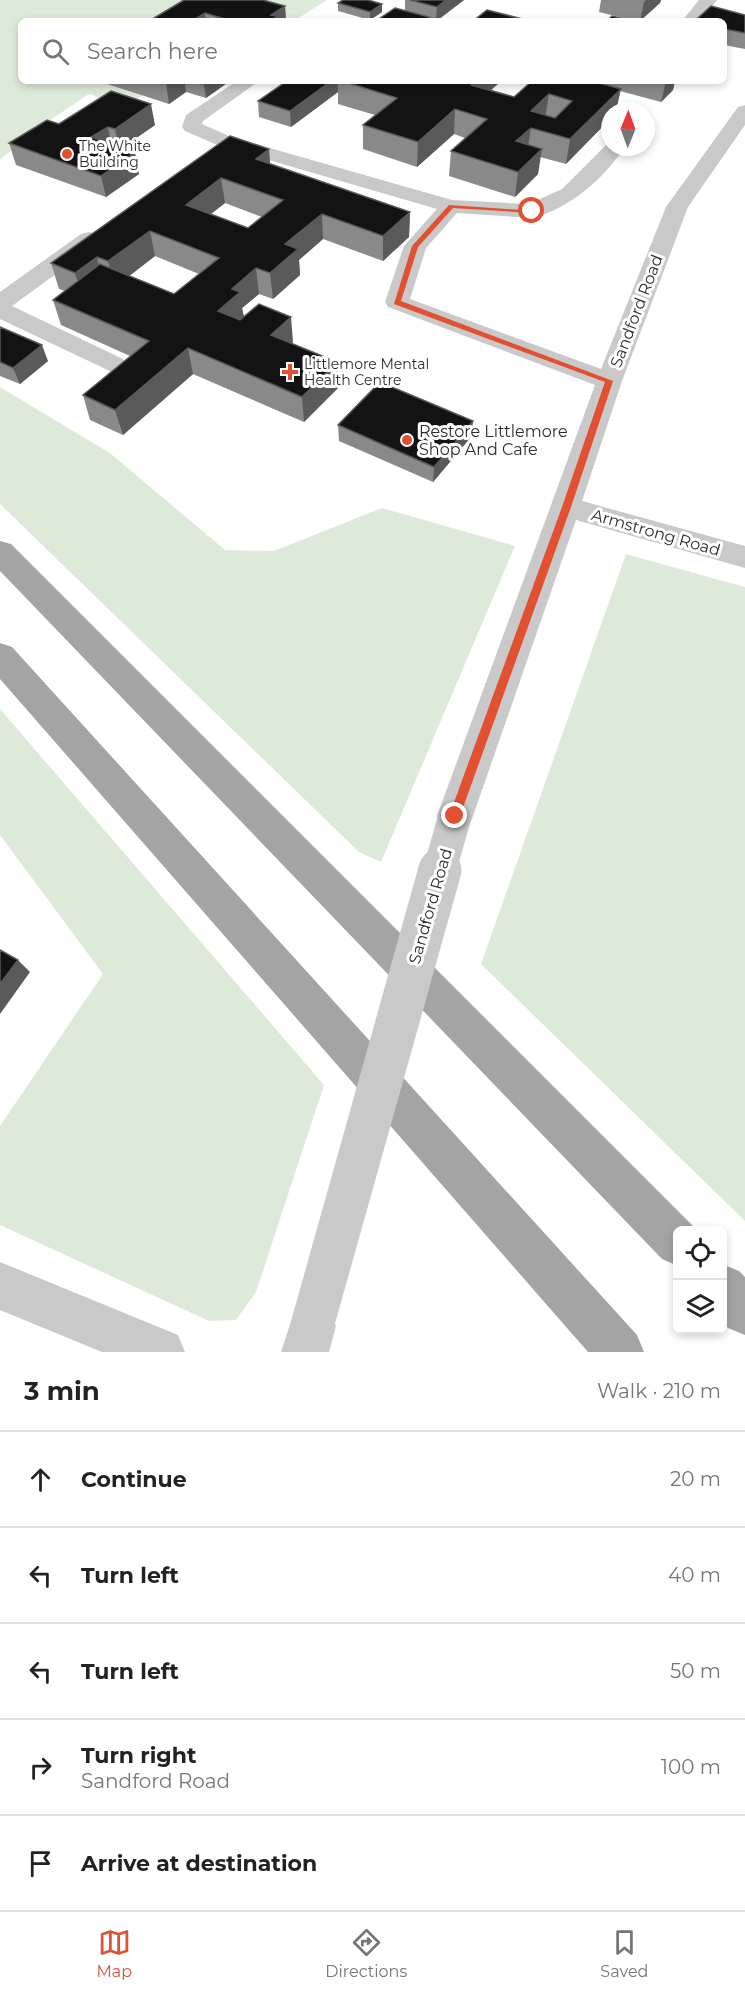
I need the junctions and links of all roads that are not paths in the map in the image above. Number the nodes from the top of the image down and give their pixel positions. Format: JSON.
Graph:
{"nodes":[{"id":1,"x":708,"y":0,"type":"edge"},
{"id":2,"x":693,"y":18,"type":"edge"},
{"id":3,"x":246,"y":84,"type":"edge"},
{"id":4,"x":745,"y":111,"type":"edge"},
{"id":5,"x":224,"y":141,"type":"junction"},
{"id":6,"x":206,"y":154,"type":"edge"},
{"id":7,"x":606,"y":156,"type":"edge"},
{"id":8,"x":451,"y":206,"type":"junction"},
{"id":9,"x":103,"y":229,"type":"edge"},
{"id":10,"x":0,"y":303,"type":"edge"},
{"id":11,"x":0,"y":309,"type":"edge"},
{"id":12,"x":114,"y":365,"type":"dead end"},
{"id":13,"x":609,"y":381,"type":"junction"},
{"id":14,"x":567,"y":507,"type":"junction"},
{"id":15,"x":0,"y":552,"type":"edge"},
{"id":16,"x":745,"y":557,"type":"edge"},
{"id":17,"x":0,"y":656,"type":"edge"},
{"id":18,"x":673,"y":1238,"type":"edge"},
{"id":19,"x":0,"y":1286,"type":"edge"},
{"id":20,"x":727,"y":1292,"type":"edge"},
{"id":21,"x":745,"y":1311,"type":"edge"},
{"id":22,"x":308,"y":1339,"type":"edge"},
{"id":23,"x":161,"y":1352,"type":"edge"},
{"id":24,"x":620,"y":1352,"type":"edge"}],
"edges":[{"from":1,"to":2,"type":"street"},
{"from":3,"to":5,"type":"street"},
{"from":4,"to":13,"type":"street","name":"Sandford Road"},
{"from":5,"to":6,"type":"street"},
{"from":5,"to":8,"type":"street"},
{"from":7,"to":8,"type":"street"},
{"from":8,"to":13,"type":"street"},
{"from":9,"to":10,"type":"street"},
{"from":11,"to":12,"type":"street"},
{"from":13,"to":14,"type":"street","name":"Sandford Road"},
{"from":14,"to":16,"type":"street","name":"Armstrong Road"},
{"from":14,"to":22,"type":"street","name":"Sandford Road","bridge":true},
{"from":15,"to":18,"type":"main road"},
{"from":17,"to":24,"type":"main road"},
{"from":19,"to":23,"type":"street"},
{"from":20,"to":21,"type":"main road"}]}
